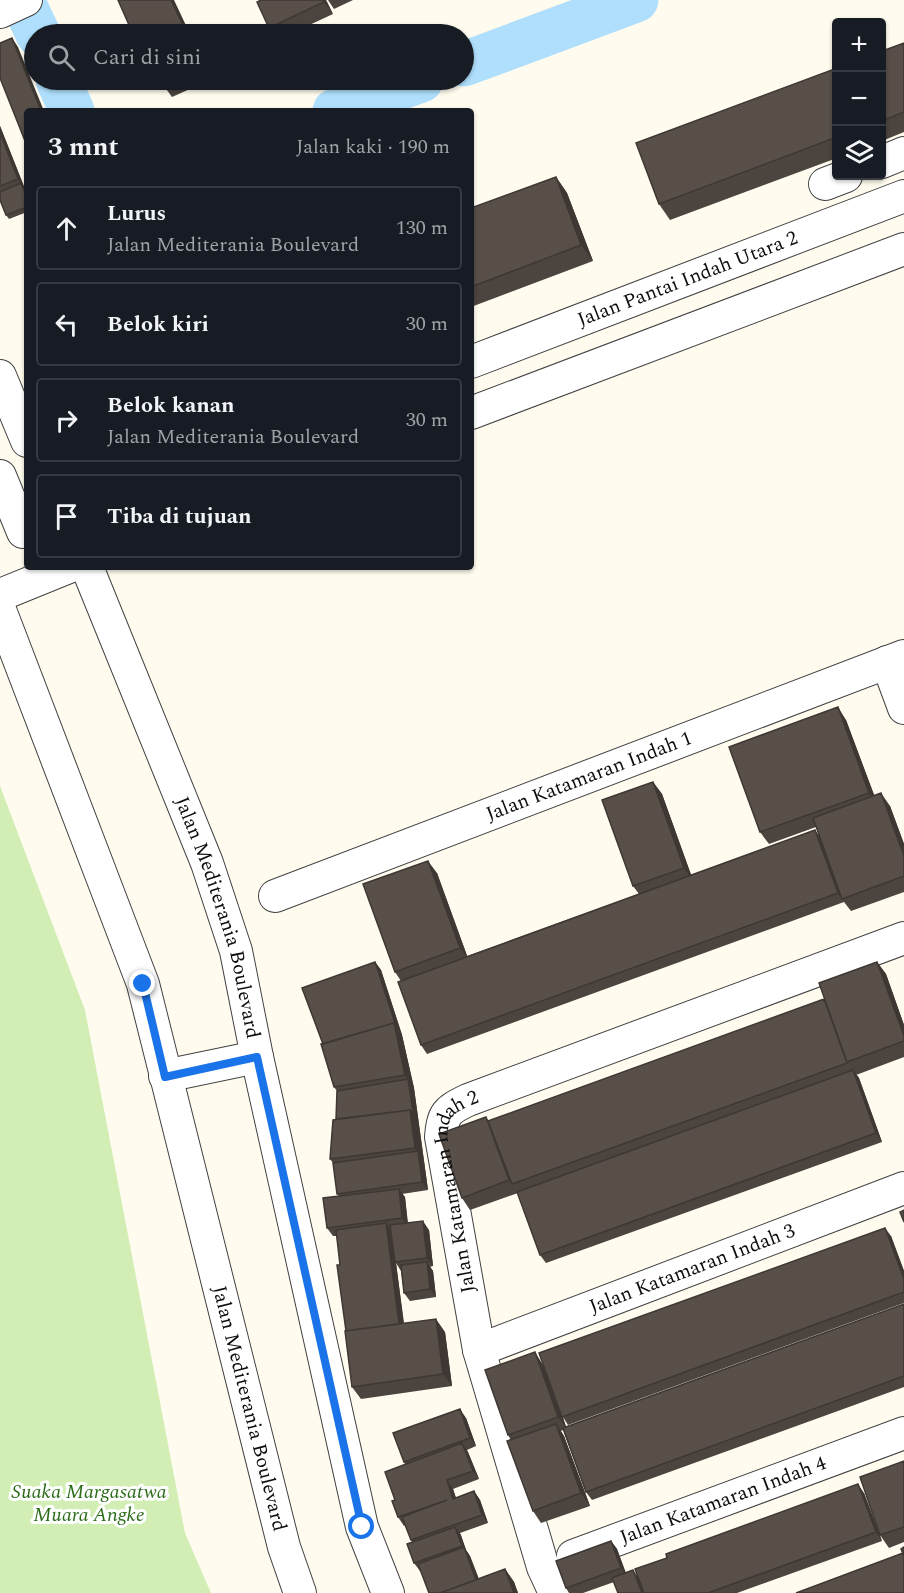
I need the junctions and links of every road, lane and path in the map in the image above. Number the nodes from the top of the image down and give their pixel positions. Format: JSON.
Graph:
{"nodes":[{"id":1,"x":26,"y":0,"type":"edge"},
{"id":2,"x":0,"y":12,"type":"edge"},
{"id":3,"x":904,"y":153,"type":"edge"},
{"id":4,"x":886,"y":160,"type":"edge"},
{"id":5,"x":904,"y":196,"type":"edge"},
{"id":6,"x":904,"y":249,"type":"edge"},
{"id":7,"x":474,"y":361,"type":"edge"},
{"id":8,"x":0,"y":376,"type":"edge"},
{"id":9,"x":474,"y":412,"type":"edge"},
{"id":10,"x":24,"y":434,"type":"edge"},
{"id":11,"x":0,"y":476,"type":"edge"},
{"id":12,"x":19,"y":534,"type":"edge"},
{"id":13,"x":62,"y":570,"type":"edge"},
{"id":14,"x":88,"y":570,"type":"edge"},
{"id":15,"x":0,"y":595,"type":"edge"},
{"id":16,"x":0,"y":610,"type":"edge"},
{"id":17,"x":896,"y":659,"type":"edge"},
{"id":18,"x":904,"y":708,"type":"edge"},
{"id":19,"x":275,"y":896,"type":"dead end"},
{"id":20,"x":904,"y":938,"type":"edge"},
{"id":21,"x":257,"y":1057,"type":"junction"},
{"id":22,"x":165,"y":1077,"type":"junction"},
{"id":23,"x":904,"y":1188,"type":"edge"},
{"id":24,"x":479,"y":1350,"type":"junction"},
{"id":25,"x":904,"y":1433,"type":"edge"},
{"id":26,"x":549,"y":1580,"type":"edge"},
{"id":27,"x":300,"y":1593,"type":"edge"},
{"id":28,"x":388,"y":1593,"type":"edge"}],
"edges":[{"from":1,"to":2,"type":"street"},
{"from":3,"to":4,"type":"street"},
{"from":5,"to":7,"type":"street","name":"Jalan Pantai Indah Utara 2"},
{"from":6,"to":9,"type":"street"},
{"from":8,"to":10,"type":"street"},
{"from":11,"to":12,"type":"street"},
{"from":13,"to":15,"type":"street"},
{"from":14,"to":21,"type":"street","name":"Jalan Mediterania Boulevard"},
{"from":16,"to":22,"type":"street","name":"Jalan Mediterania Boulevard"},
{"from":17,"to":18,"type":"street"},
{"from":17,"to":19,"type":"street","name":"Jalan Katamaran Indah 1"},
{"from":20,"to":24,"type":"street","name":"Jalan Katamaran Indah 2"},
{"from":21,"to":22,"type":"street"},
{"from":21,"to":28,"type":"street","name":"Jalan Mediterania Boulevard"},
{"from":22,"to":27,"type":"street","name":"Jalan Mediterania Boulevard"},
{"from":23,"to":24,"type":"street","name":"Jalan Katamaran Indah 3"},
{"from":24,"to":26,"type":"street","name":"Jalan Katamaran Indah 2"},
{"from":25,"to":26,"type":"street","name":"Jalan Katamaran Indah 4"}]}
